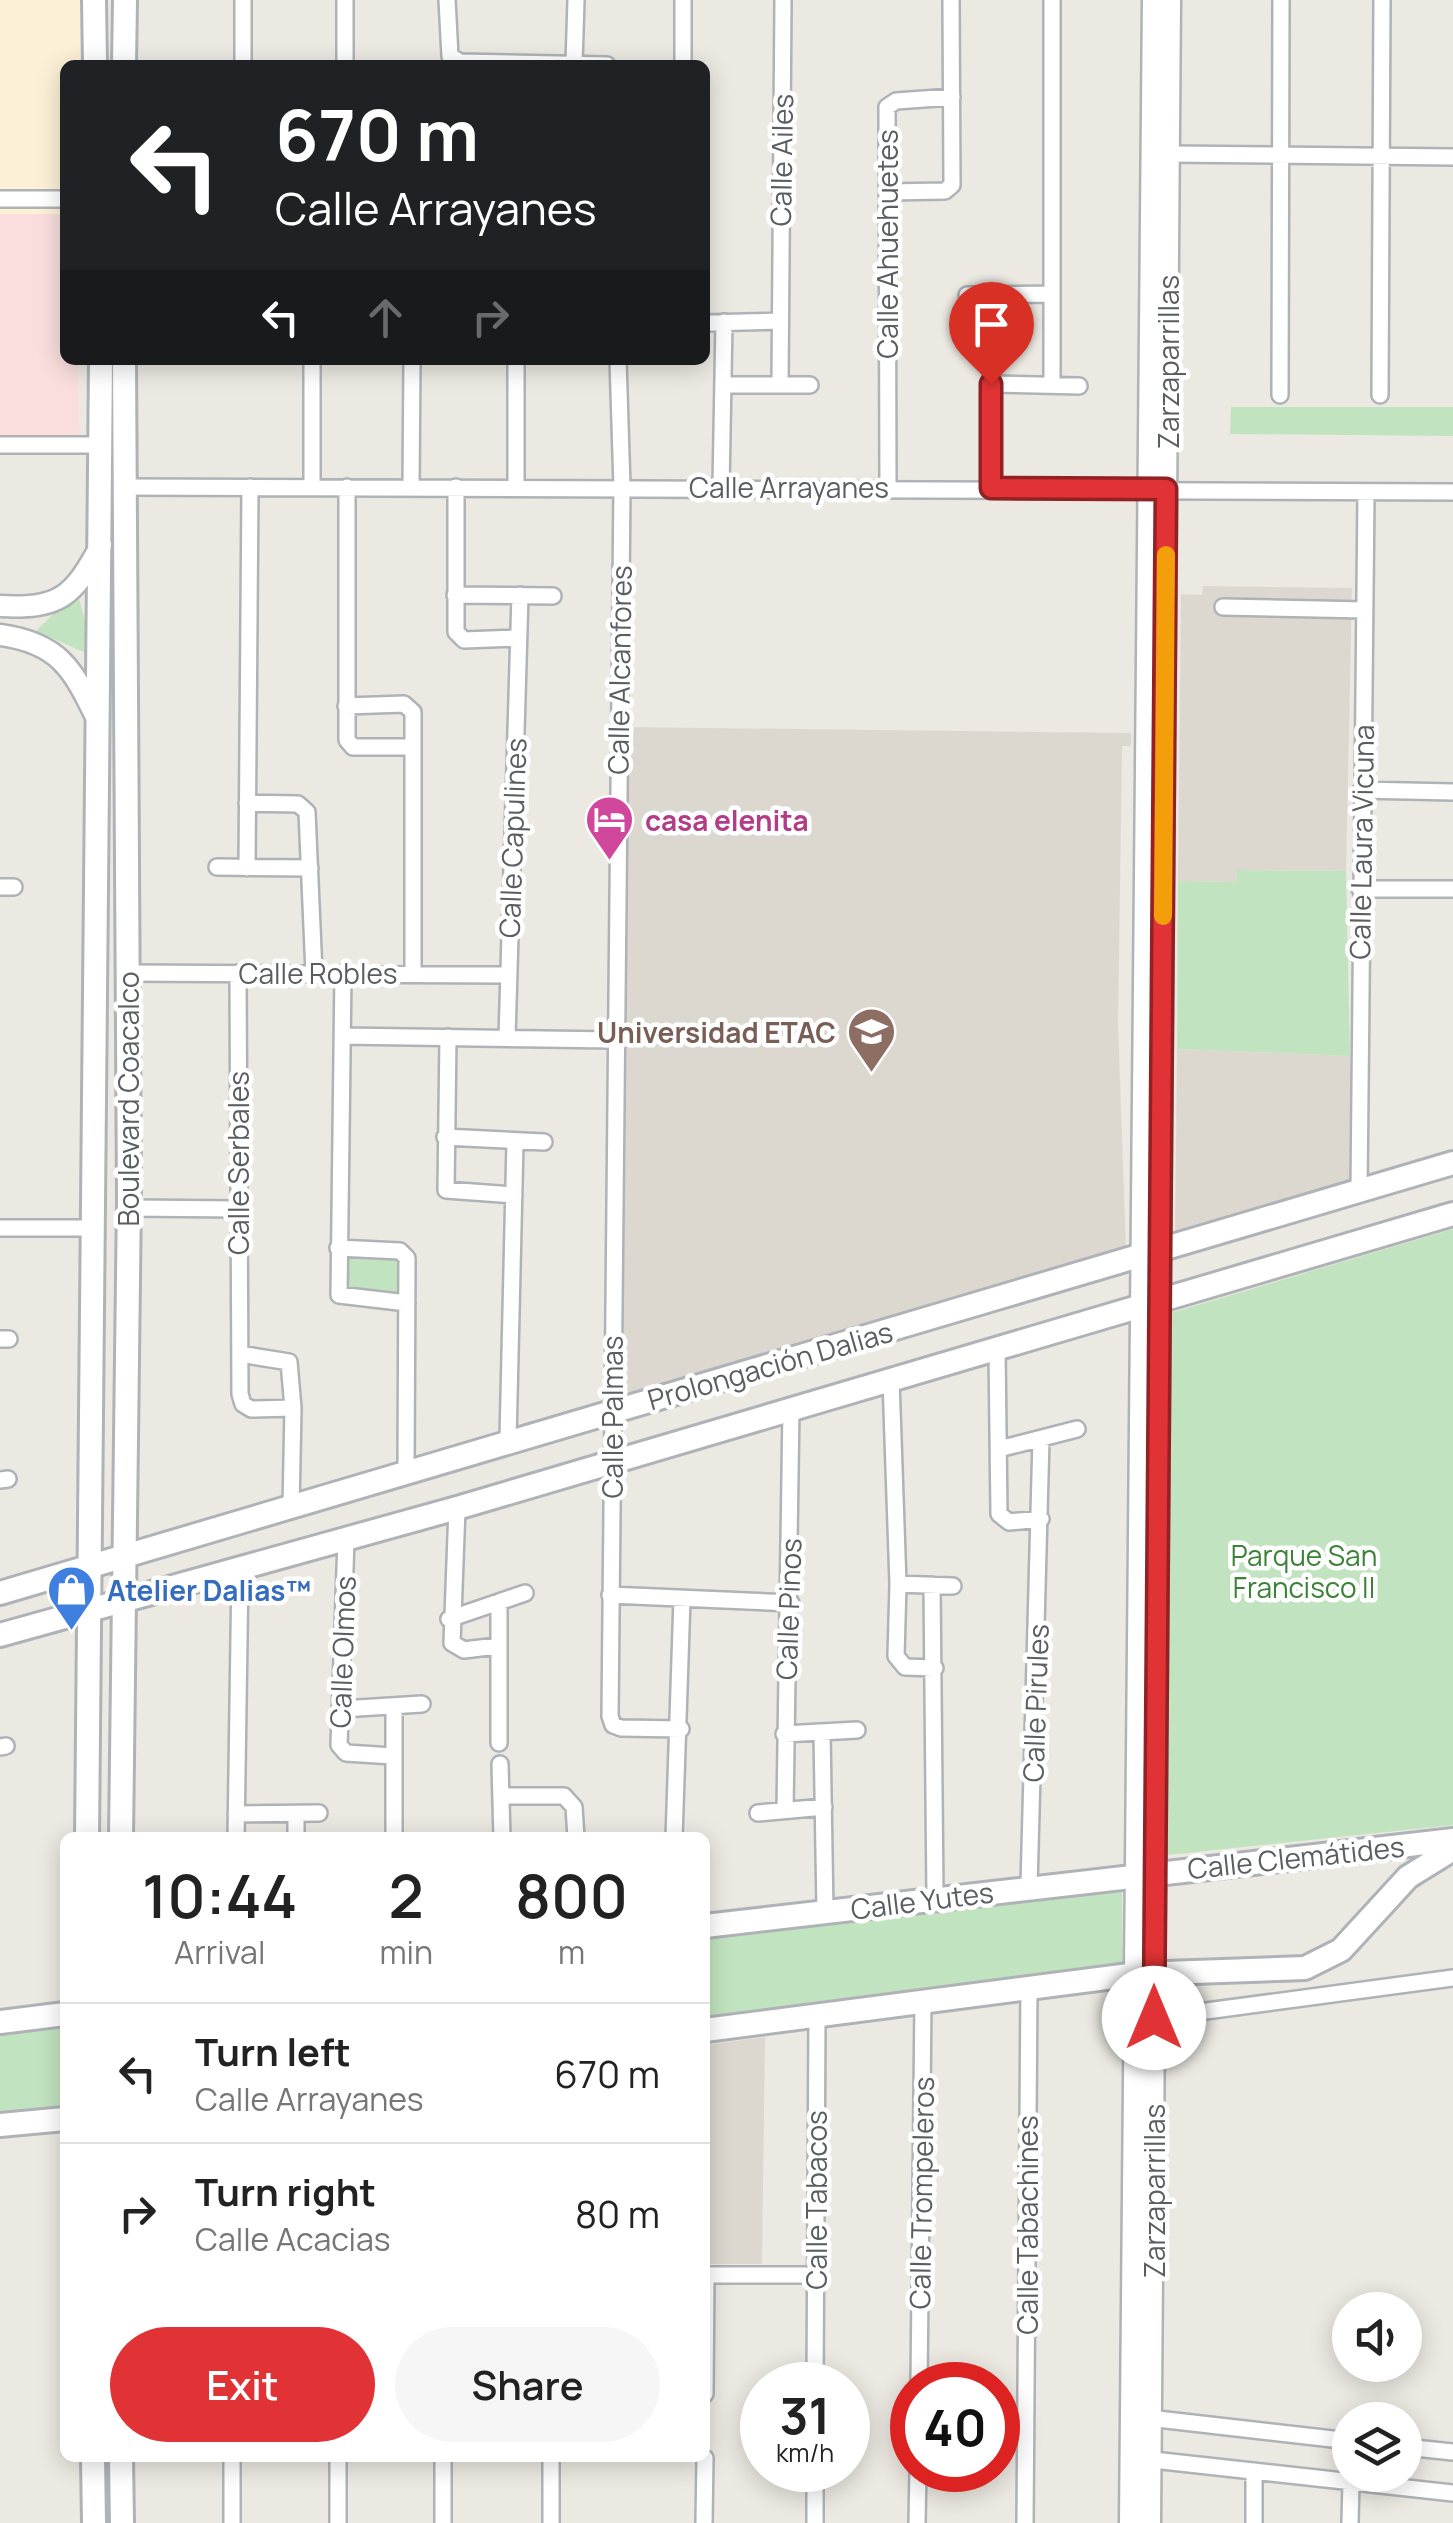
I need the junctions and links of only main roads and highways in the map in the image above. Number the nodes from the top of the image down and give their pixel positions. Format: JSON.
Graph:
{"nodes":[{"id":1,"x":94,"y":0,"type":"edge"},
{"id":2,"x":125,"y":0,"type":"edge"},
{"id":3,"x":95,"y":60,"type":"edge"},
{"id":4,"x":124,"y":60,"type":"edge"},
{"id":5,"x":102,"y":365,"type":"edge"},
{"id":6,"x":105,"y":365,"type":"edge"},
{"id":7,"x":124,"y":365,"type":"edge"},
{"id":8,"x":125,"y":398,"type":"junction"},
{"id":9,"x":1453,"y":1163,"type":"edge"},
{"id":10,"x":1453,"y":1214,"type":"edge"},
{"id":11,"x":124,"y":1559,"type":"junction"},
{"id":12,"x":88,"y":1569,"type":"junction"},
{"id":13,"x":0,"y":1593,"type":"edge"},
{"id":14,"x":124,"y":1604,"type":"junction"},
{"id":15,"x":91,"y":1610,"type":"junction"},
{"id":16,"x":0,"y":1636,"type":"edge"},
{"id":17,"x":88,"y":1832,"type":"edge"},
{"id":18,"x":120,"y":1832,"type":"edge"},
{"id":19,"x":1453,"y":1840,"type":"edge"},
{"id":20,"x":1453,"y":1849,"type":"edge"},
{"id":21,"x":1147,"y":1873,"type":"joint"},
{"id":22,"x":710,"y":1925,"type":"edge"},
{"id":23,"x":60,"y":2003,"type":"edge"},
{"id":24,"x":0,"y":2009,"type":"edge"},
{"id":25,"x":60,"y":2015,"type":"edge"},
{"id":26,"x":0,"y":2022,"type":"edge"},
{"id":27,"x":710,"y":2029,"type":"edge"},
{"id":28,"x":60,"y":2119,"type":"edge"},
{"id":29,"x":0,"y":2125,"type":"edge"},
{"id":30,"x":93,"y":2462,"type":"edge"},
{"id":31,"x":121,"y":2462,"type":"edge"},
{"id":32,"x":94,"y":2523,"type":"edge"},
{"id":33,"x":122,"y":2523,"type":"edge"}],
"edges":[{"from":1,"to":3,"type":"main road"},
{"from":2,"to":4,"type":"main road"},
{"from":5,"to":12,"type":"main road","name":"Boulevard Coacalco"},
{"from":6,"to":8,"type":"main road"},
{"from":7,"to":8,"type":"main road","name":"Boulevard Coacalco"},
{"from":8,"to":11,"type":"main road","name":"Boulevard Coacalco"},
{"from":9,"to":11,"type":"main road","name":"Prolongación Dalias"},
{"from":10,"to":14,"type":"main road","name":"Prolongación Dalias"},
{"from":11,"to":12,"type":"main road","name":"Prolongación Dalias"},
{"from":11,"to":14,"type":"main road","name":"Boulevard Coacalco"},
{"from":12,"to":13,"type":"main road","name":"Prolongación Dalias"},
{"from":12,"to":15,"type":"main road","name":"Boulevard Coacalco"},
{"from":14,"to":15,"type":"main road","name":"Prolongación Dalias"},
{"from":14,"to":18,"type":"main road","name":"Boulevard Coacalco"},
{"from":15,"to":16,"type":"main road","name":"Prolongación Dalias"},
{"from":15,"to":17,"type":"main road","name":"Boulevard Coacalco"},
{"from":19,"to":21,"type":"main road","name":"Calle Clemátides"},
{"from":20,"to":27,"type":"main road","name":"Calle Clemátides"},
{"from":21,"to":22,"type":"main road","name":"Calle Yutes"},
{"from":23,"to":24,"type":"main road"},
{"from":25,"to":26,"type":"main road"},
{"from":28,"to":29,"type":"main road"},
{"from":30,"to":32,"type":"main road"},
{"from":31,"to":33,"type":"main road"}]}
